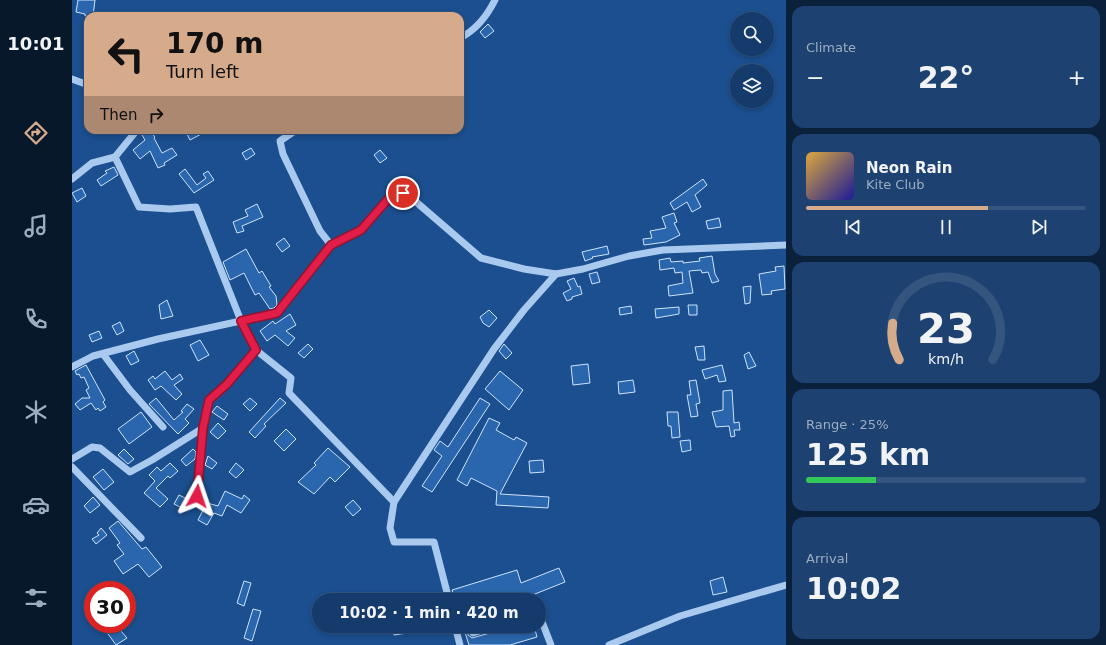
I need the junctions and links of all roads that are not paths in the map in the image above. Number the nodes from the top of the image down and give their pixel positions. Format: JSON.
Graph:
{"nodes":[{"id":1,"x":495,"y":0,"type":"edge"},
{"id":2,"x":464,"y":36,"type":"edge"},
{"id":3,"x":72,"y":79,"type":"edge"},
{"id":4,"x":84,"y":84,"type":"edge"},
{"id":5,"x":134,"y":134,"type":"edge"},
{"id":6,"x":290,"y":134,"type":"edge"},
{"id":7,"x":115,"y":156,"type":"junction"},
{"id":8,"x":72,"y":179,"type":"edge"},
{"id":9,"x":331,"y":245,"type":"junction"},
{"id":10,"x":786,"y":245,"type":"edge"},
{"id":11,"x":556,"y":274,"type":"junction"},
{"id":12,"x":241,"y":321,"type":"junction"},
{"id":13,"x":256,"y":350,"type":"junction"},
{"id":14,"x":103,"y":354,"type":"junction"},
{"id":15,"x":72,"y":367,"type":"edge"},
{"id":16,"x":164,"y":428,"type":"dead end"},
{"id":17,"x":203,"y":428,"type":"junction"},
{"id":18,"x":72,"y":459,"type":"edge"},
{"id":19,"x":72,"y":467,"type":"edge"},
{"id":20,"x":197,"y":496,"type":"dead end"},
{"id":21,"x":394,"y":502,"type":"junction"},
{"id":22,"x":141,"y":538,"type":"dead end"},
{"id":23,"x":786,"y":585,"type":"edge"},
{"id":24,"x":447,"y":593,"type":"edge"},
{"id":25,"x":546,"y":632,"type":"edge"},
{"id":26,"x":457,"y":633,"type":"edge"},
{"id":27,"x":460,"y":645,"type":"edge"},
{"id":28,"x":551,"y":645,"type":"edge"},
{"id":29,"x":608,"y":645,"type":"edge"}],
"edges":[{"from":1,"to":2,"type":"street"},
{"from":3,"to":4,"type":"street"},
{"from":5,"to":7,"type":"street"},
{"from":6,"to":9,"type":"street"},
{"from":7,"to":8,"type":"street"},
{"from":7,"to":12,"type":"street"},
{"from":9,"to":11,"type":"street"},
{"from":9,"to":12,"type":"street"},
{"from":10,"to":11,"type":"street"},
{"from":11,"to":21,"type":"street"},
{"from":12,"to":13,"type":"street"},
{"from":12,"to":14,"type":"street"},
{"from":13,"to":17,"type":"street"},
{"from":13,"to":21,"type":"street"},
{"from":14,"to":15,"type":"street"},
{"from":14,"to":16,"type":"street"},
{"from":17,"to":18,"type":"street"},
{"from":17,"to":20,"type":"street"},
{"from":19,"to":22,"type":"street"},
{"from":21,"to":24,"type":"street"},
{"from":23,"to":29,"type":"street"},
{"from":25,"to":28,"type":"street"},
{"from":26,"to":27,"type":"street"}]}
